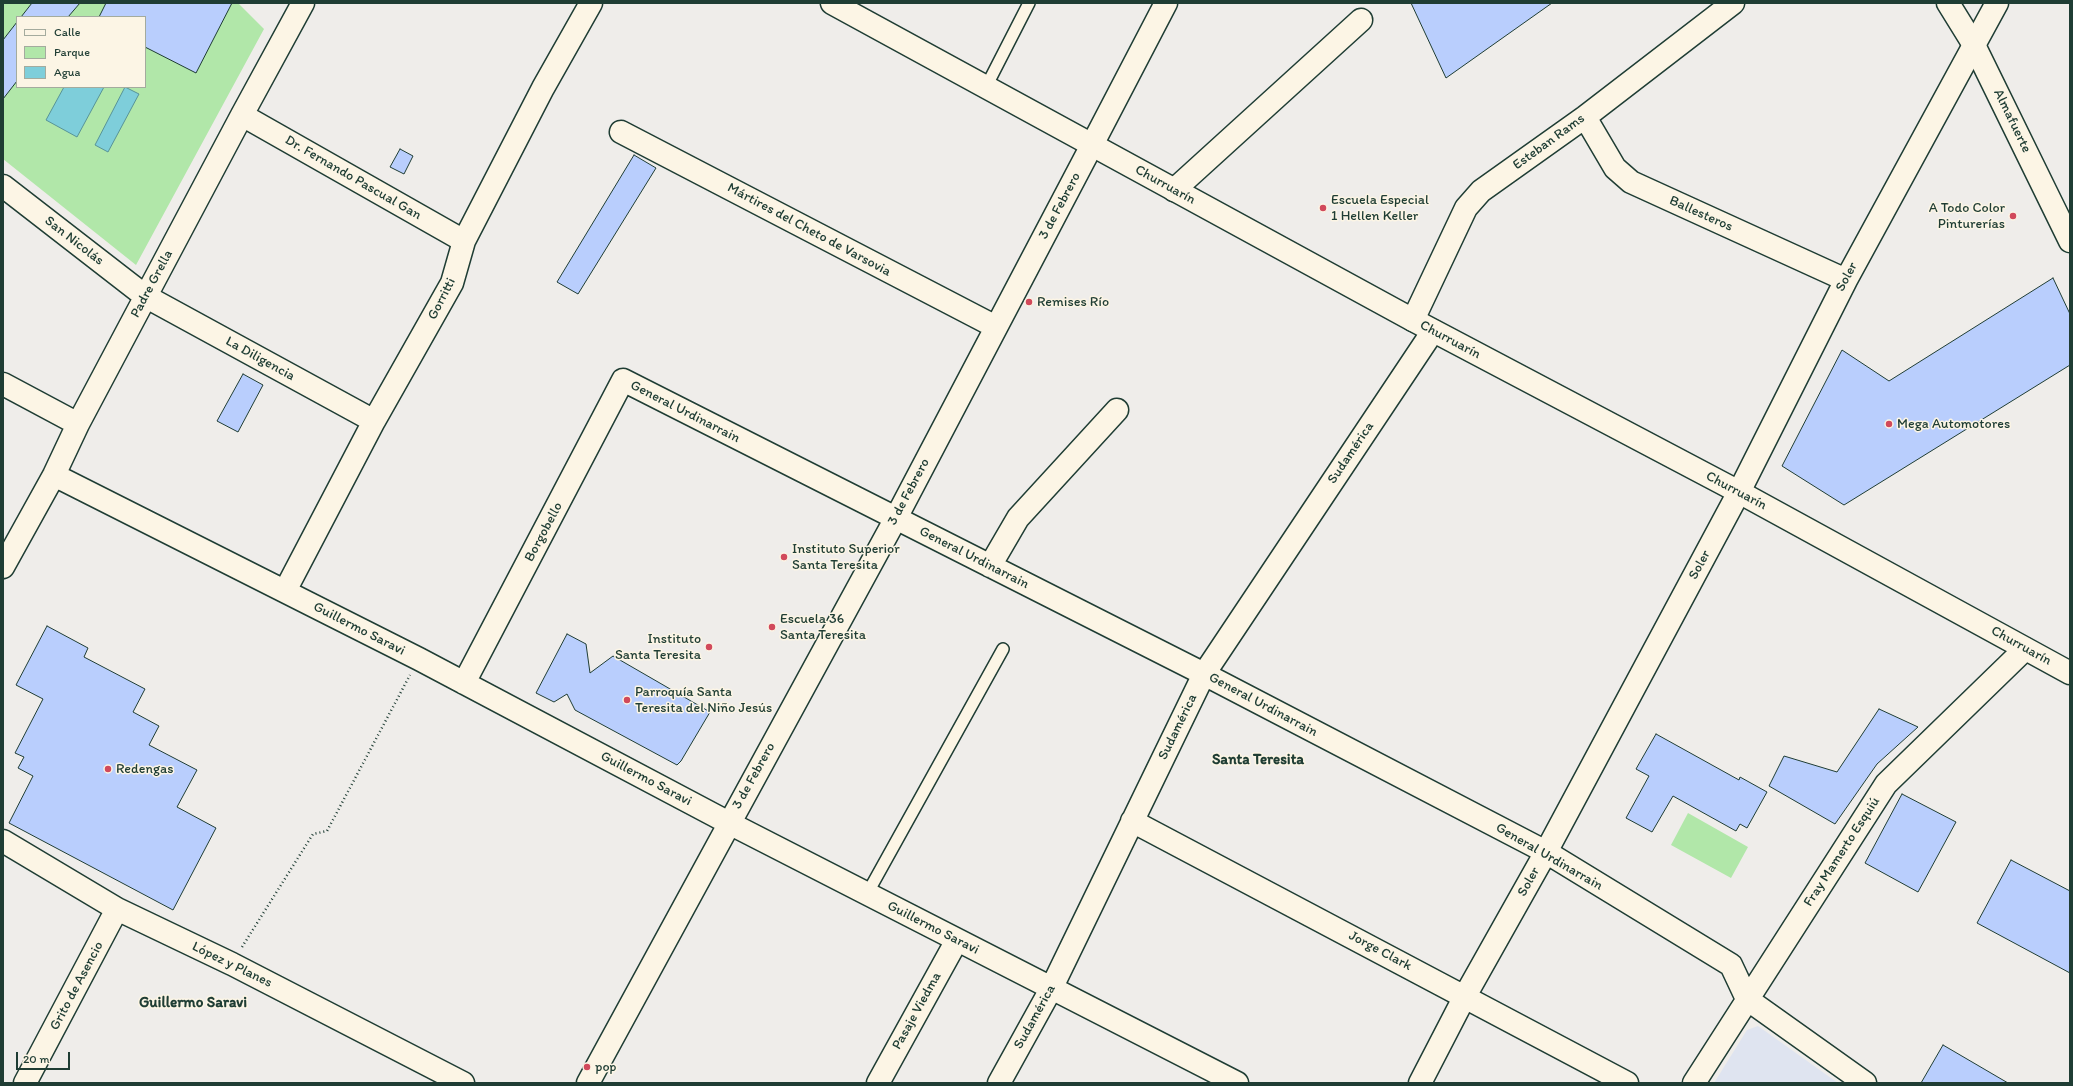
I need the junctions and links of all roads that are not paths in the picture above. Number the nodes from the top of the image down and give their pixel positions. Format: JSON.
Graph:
{"nodes":[{"id":1,"x":303,"y":3,"type":"edge"},
{"id":2,"x":591,"y":3,"type":"edge"},
{"id":3,"x":1029,"y":3,"type":"edge"},
{"id":4,"x":1166,"y":3,"type":"edge"},
{"id":5,"x":1733,"y":3,"type":"edge"},
{"id":6,"x":1948,"y":3,"type":"edge"},
{"id":7,"x":1997,"y":3,"type":"edge"},
{"id":8,"x":842,"y":5,"type":"edge"},
{"id":9,"x":1361,"y":20,"type":"dead end"},
{"id":10,"x":1974,"y":45,"type":"junction"},
{"id":11,"x":986,"y":87,"type":"junction"},
{"id":12,"x":242,"y":115,"type":"junction"},
{"id":13,"x":1585,"y":117,"type":"junction"},
{"id":14,"x":622,"y":132,"type":"dead end"},
{"id":15,"x":1092,"y":145,"type":"junction"},
{"id":16,"x":3,"y":186,"type":"edge"},
{"id":17,"x":1174,"y":190,"type":"junction"},
{"id":18,"x":464,"y":241,"type":"junction"},
{"id":19,"x":2070,"y":241,"type":"edge"},
{"id":20,"x":1846,"y":280,"type":"junction"},
{"id":21,"x":145,"y":296,"type":"junction"},
{"id":22,"x":1413,"y":320,"type":"junction"},
{"id":23,"x":996,"y":327,"type":"junction"},
{"id":24,"x":1433,"y":331,"type":"junction"},
{"id":25,"x":623,"y":380,"type":"joint"},
{"id":26,"x":3,"y":384,"type":"edge"},
{"id":27,"x":1117,"y":410,"type":"dead end"},
{"id":28,"x":374,"y":421,"type":"junction"},
{"id":29,"x":78,"y":424,"type":"junction"},
{"id":30,"x":54,"y":475,"type":"junction"},
{"id":31,"x":1739,"y":492,"type":"junction"},
{"id":32,"x":896,"y":518,"type":"junction"},
{"id":33,"x":990,"y":566,"type":"junction"},
{"id":34,"x":3,"y":567,"type":"edge"},
{"id":35,"x":285,"y":592,"type":"junction"},
{"id":36,"x":1003,"y":649,"type":"dead end"},
{"id":37,"x":2026,"y":649,"type":"junction"},
{"id":38,"x":2070,"y":673,"type":"edge"},
{"id":39,"x":1204,"y":674,"type":"junction"},
{"id":40,"x":464,"y":684,"type":"junction"},
{"id":41,"x":1132,"y":821,"type":"junction"},
{"id":42,"x":728,"y":822,"type":"junction"},
{"id":43,"x":3,"y":841,"type":"edge"},
{"id":44,"x":1546,"y":852,"type":"junction"},
{"id":45,"x":867,"y":894,"type":"junction"},
{"id":46,"x":117,"y":909,"type":"junction"},
{"id":47,"x":957,"y":940,"type":"junction"},
{"id":48,"x":1052,"y":988,"type":"junction"},
{"id":49,"x":1465,"y":996,"type":"junction"},
{"id":50,"x":1747,"y":999,"type":"junction"},
{"id":51,"x":25,"y":1083,"type":"edge"},
{"id":52,"x":463,"y":1083,"type":"edge"},
{"id":53,"x":588,"y":1083,"type":"edge"},
{"id":54,"x":878,"y":1083,"type":"edge"},
{"id":55,"x":999,"y":1083,"type":"edge"},
{"id":56,"x":1237,"y":1083,"type":"edge"},
{"id":57,"x":1420,"y":1083,"type":"edge"},
{"id":58,"x":1627,"y":1083,"type":"edge"},
{"id":59,"x":1694,"y":1083,"type":"edge"},
{"id":60,"x":1865,"y":1083,"type":"edge"}],
"edges":[{"from":1,"to":12,"type":"street","name":"Padre Grella"},
{"from":2,"to":18,"type":"street","name":"Gorritti"},
{"from":3,"to":11,"type":"lane"},
{"from":4,"to":15,"type":"street","name":"3 de Febrero"},
{"from":5,"to":13,"type":"street","name":"Esteban Rams"},
{"from":6,"to":10,"type":"street","name":"Almafuerte"},
{"from":7,"to":10,"type":"street","name":"Soler"},
{"from":8,"to":11,"type":"street","name":"Churruarín"},
{"from":9,"to":17,"type":"street"},
{"from":10,"to":19,"type":"street","name":"Almafuerte"},
{"from":10,"to":20,"type":"street","name":"Soler"},
{"from":11,"to":15,"type":"street","name":"Churruarín"},
{"from":12,"to":18,"type":"street","name":"Dr. Fernando Pascual Gan"},
{"from":12,"to":21,"type":"street","name":"Padre Grella"},
{"from":13,"to":20,"type":"street","name":"Ballesteros"},
{"from":13,"to":22,"type":"street","name":"Esteban Rams"},
{"from":14,"to":23,"type":"street","name":"Mártires del Cheto de Varsovia"},
{"from":15,"to":17,"type":"street","name":"Churruarín"},
{"from":15,"to":23,"type":"street","name":"3 de Febrero"},
{"from":16,"to":21,"type":"street","name":"San Nicolás"},
{"from":17,"to":22,"type":"street","name":"Churruarín"},
{"from":18,"to":28,"type":"street","name":"Gorritti"},
{"from":20,"to":31,"type":"street","name":"Soler"},
{"from":21,"to":28,"type":"street","name":"La Diligencia"},
{"from":21,"to":29,"type":"street","name":"Padre Grella"},
{"from":22,"to":24,"type":"street","name":"Churruarín"},
{"from":23,"to":32,"type":"street","name":"3 de Febrero"},
{"from":24,"to":31,"type":"street","name":"Churruarín"},
{"from":24,"to":39,"type":"street","name":"Sudamérica"},
{"from":25,"to":32,"type":"street","name":"General Urdinarrain"},
{"from":25,"to":40,"type":"street","name":"Borgobello"},
{"from":26,"to":29,"type":"street"},
{"from":27,"to":33,"type":"street"},
{"from":28,"to":35,"type":"street","name":"Gorritti"},
{"from":29,"to":30,"type":"street","name":"Padre Grella"},
{"from":30,"to":34,"type":"street","name":"Padre Grella"},
{"from":30,"to":35,"type":"street","name":"Guillermo Saravi"},
{"from":31,"to":37,"type":"street","name":"Churruarín"},
{"from":31,"to":44,"type":"street","name":"Soler"},
{"from":32,"to":33,"type":"street","name":"General Urdinarrain"},
{"from":32,"to":42,"type":"street","name":"3 de Febrero"},
{"from":33,"to":39,"type":"street","name":"General Urdinarrain"},
{"from":35,"to":40,"type":"street","name":"Guillermo Saravi"},
{"from":36,"to":45,"type":"lane"},
{"from":37,"to":38,"type":"street","name":"Churruarín"},
{"from":37,"to":50,"type":"street","name":"Fray Mamerto Esquiú"},
{"from":39,"to":41,"type":"street","name":"Sudamérica"},
{"from":39,"to":44,"type":"street","name":"General Urdinarrain"},
{"from":40,"to":42,"type":"street","name":"Guillermo Saravi"},
{"from":41,"to":48,"type":"street","name":"Sudamérica"},
{"from":41,"to":49,"type":"street","name":"Jorge Clark"},
{"from":42,"to":45,"type":"street","name":"Guillermo Saravi"},
{"from":42,"to":53,"type":"street","name":"3 de Febrero"},
{"from":43,"to":46,"type":"street","name":"López y Planes"},
{"from":44,"to":49,"type":"street","name":"Soler"},
{"from":44,"to":50,"type":"street","name":"General Urdinarrain"},
{"from":45,"to":47,"type":"street","name":"Guillermo Saravi"},
{"from":46,"to":51,"type":"street","name":"Grito de Asencio"},
{"from":46,"to":52,"type":"street","name":"López y Planes"},
{"from":47,"to":48,"type":"street","name":"Guillermo Saravi"},
{"from":47,"to":54,"type":"street","name":"Pasaje Viedma"},
{"from":48,"to":55,"type":"street","name":"Sudamérica"},
{"from":48,"to":56,"type":"street","name":"Guillermo Saravi"},
{"from":49,"to":57,"type":"street","name":"Soler"},
{"from":49,"to":58,"type":"street","name":"Jorge Clark"},
{"from":50,"to":59,"type":"street","name":"Fray Mamerto Esquiú"},
{"from":50,"to":60,"type":"street","name":"General Urdinarrain"}]}
